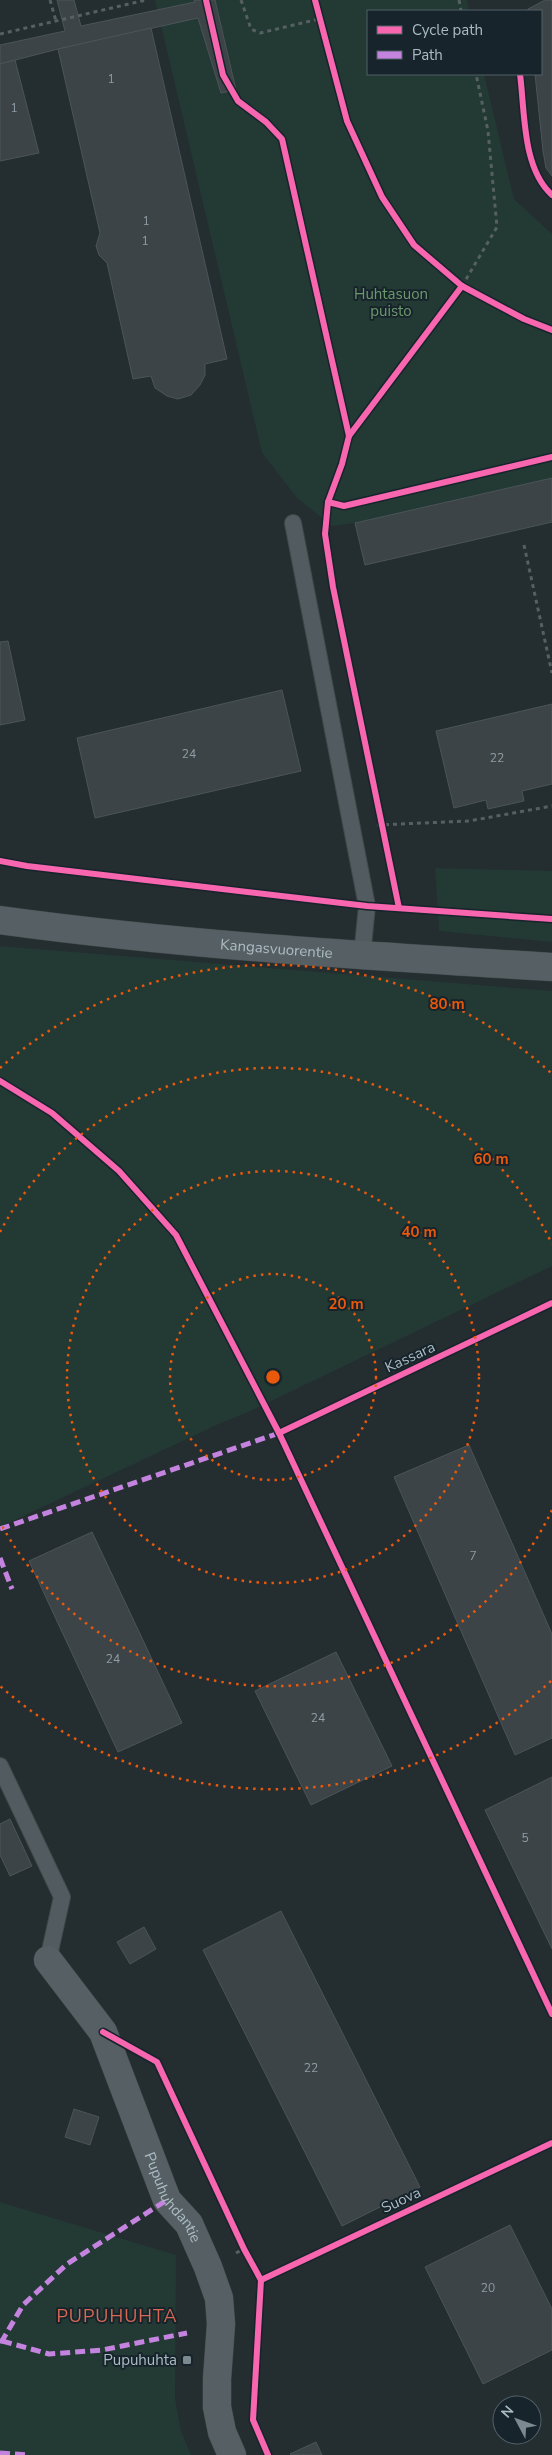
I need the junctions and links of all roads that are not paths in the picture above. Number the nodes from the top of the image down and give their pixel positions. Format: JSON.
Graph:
{"nodes":[{"id":1,"x":293,"y":523,"type":"dead end"},
{"id":2,"x":0,"y":920,"type":"edge"},
{"id":3,"x":362,"y":956,"type":"junction"},
{"id":4,"x":552,"y":967,"type":"edge"},
{"id":5,"x":0,"y":1766,"type":"edge"},
{"id":6,"x":48,"y":1960,"type":"joint"},
{"id":7,"x":232,"y":2455,"type":"edge"}],
"edges":[{"from":1,"to":3,"type":"lane"},
{"from":2,"to":3,"type":"main road","name":"Kangasvuorentie"},
{"from":3,"to":4,"type":"main road","name":"Kangasvuorentie"},
{"from":5,"to":6,"type":"lane"},
{"from":6,"to":7,"type":"main road","name":"Pupuhuhdantie"}]}
